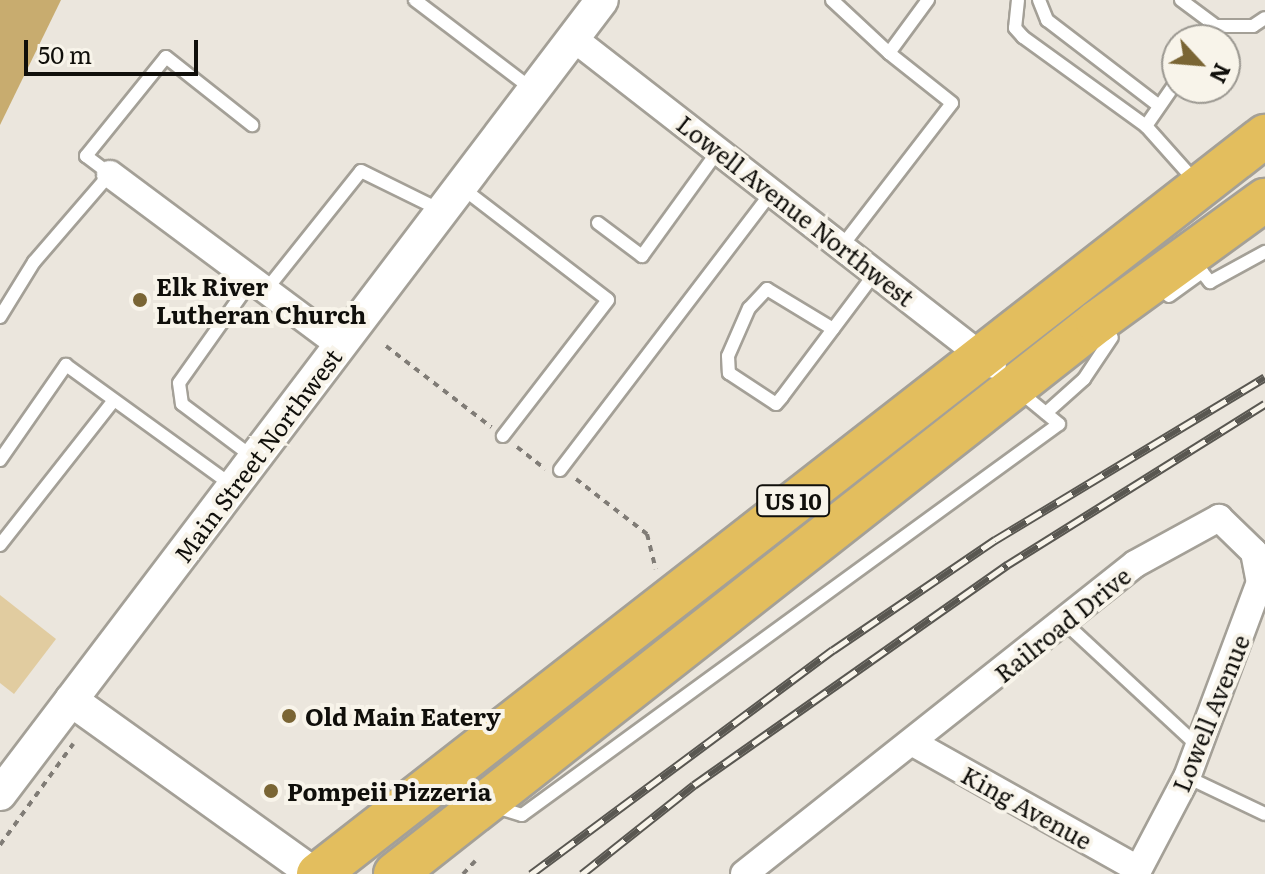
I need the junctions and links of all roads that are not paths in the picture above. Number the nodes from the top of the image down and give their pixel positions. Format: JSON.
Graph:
{"nodes":[{"id":1,"x":415,"y":0,"type":"edge"},
{"id":2,"x":832,"y":0,"type":"edge"},
{"id":3,"x":928,"y":0,"type":"edge"},
{"id":4,"x":1018,"y":0,"type":"edge"},
{"id":5,"x":1039,"y":0,"type":"edge"},
{"id":6,"x":1181,"y":0,"type":"edge"},
{"id":7,"x":597,"y":1,"type":"edge"},
{"id":8,"x":1265,"y":18,"type":"edge"},
{"id":9,"x":1213,"y":24,"type":"edge"},
{"id":10,"x":1241,"y":26,"type":"edge"},
{"id":11,"x":573,"y":38,"type":"junction"},
{"id":12,"x":889,"y":53,"type":"junction"},
{"id":13,"x":533,"y":90,"type":"junction"},
{"id":14,"x":1161,"y":103,"type":"edge"},
{"id":15,"x":1159,"y":106,"type":"junction"},
{"id":16,"x":252,"y":125,"type":"dead end"},
{"id":17,"x":1146,"y":126,"type":"junction"},
{"id":18,"x":1265,"y":136,"type":"edge"},
{"id":19,"x":718,"y":151,"type":"junction"},
{"id":20,"x":110,"y":174,"type":"junction"},
{"id":21,"x":1197,"y":183,"type":"junction"},
{"id":22,"x":772,"y":192,"type":"junction"},
{"id":23,"x":451,"y":199,"type":"junction"},
{"id":24,"x":1265,"y":200,"type":"edge"},
{"id":25,"x":598,"y":223,"type":"dead end"},
{"id":26,"x":842,"y":246,"type":"junction"},
{"id":27,"x":1264,"y":256,"type":"edge"},
{"id":28,"x":1195,"y":263,"type":"junction"},
{"id":29,"x":876,"y":272,"type":"junction"},
{"id":30,"x":259,"y":285,"type":"junction"},
{"id":31,"x":1152,"y":308,"type":"dead end"},
{"id":32,"x":0,"y":317,"type":"edge"},
{"id":33,"x":1127,"y":326,"type":"dead end"},
{"id":34,"x":833,"y":329,"type":"junction"},
{"id":35,"x":341,"y":346,"type":"junction"},
{"id":36,"x":981,"y":353,"type":"junction"},
{"id":37,"x":114,"y":400,"type":"junction"},
{"id":38,"x":1030,"y":400,"type":"junction"},
{"id":39,"x":503,"y":436,"type":"road end"},
{"id":40,"x":254,"y":458,"type":"junction"},
{"id":41,"x":0,"y":460,"type":"edge"},
{"id":42,"x":558,"y":474,"type":"road end"},
{"id":43,"x":233,"y":486,"type":"junction"},
{"id":44,"x":1219,"y":518,"type":"joint"},
{"id":45,"x":0,"y":545,"type":"edge"},
{"id":46,"x":1064,"y":622,"type":"junction"},
{"id":47,"x":71,"y":700,"type":"junction"},
{"id":48,"x":915,"y":744,"type":"junction"},
{"id":49,"x":1199,"y":747,"type":"junction"},
{"id":50,"x":1187,"y":777,"type":"junction"},
{"id":51,"x":0,"y":794,"type":"edge"},
{"id":52,"x":485,"y":803,"type":"junction"},
{"id":53,"x":1265,"y":814,"type":"edge"},
{"id":54,"x":752,"y":872,"type":"edge"},
{"id":55,"x":1137,"y":872,"type":"edge"},
{"id":56,"x":316,"y":874,"type":"edge"},
{"id":57,"x":395,"y":874,"type":"edge"}],
"edges":[{"from":1,"to":13,"type":"lane"},
{"from":2,"to":12,"type":"lane"},
{"from":3,"to":12,"type":"lane"},
{"from":4,"to":17,"type":"lane"},
{"from":5,"to":15,"type":"lane"},
{"from":6,"to":9,"type":"lane"},
{"from":7,"to":11,"type":"street","name":"Main Street Northwest"},
{"from":8,"to":10,"type":"lane"},
{"from":11,"to":13,"type":"street","name":"Main Street Northwest"},
{"from":11,"to":19,"type":"street","name":"Lowell Avenue Northwest"},
{"from":12,"to":26,"type":"lane"},
{"from":13,"to":23,"type":"street","name":"Main Street Northwest"},
{"from":14,"to":15,"type":"lane"},
{"from":15,"to":17,"type":"lane"},
{"from":16,"to":20,"type":"lane"},
{"from":17,"to":21,"type":"lane"},
{"from":18,"to":21,"type":"highway","number":"US 10"},
{"from":19,"to":22,"type":"street","name":"Lowell Avenue Northwest"},
{"from":19,"to":25,"type":"lane"},
{"from":20,"to":30,"type":"street"},
{"from":20,"to":32,"type":"lane"},
{"from":21,"to":36,"type":"highway","number":"US 10"},
{"from":22,"to":26,"type":"street","name":"Lowell Avenue Northwest"},
{"from":22,"to":42,"type":"lane"},
{"from":23,"to":30,"type":"lane"},
{"from":23,"to":35,"type":"street","name":"Main Street Northwest"},
{"from":23,"to":39,"type":"lane"},
{"from":24,"to":28,"type":"highway","number":"US 10"},
{"from":26,"to":29,"type":"street","name":"Lowell Avenue Northwest"},
{"from":27,"to":28,"type":"lane"},
{"from":28,"to":31,"type":"lane"},
{"from":28,"to":38,"type":"highway","number":"US 10"},
{"from":29,"to":34,"type":"lane"},
{"from":29,"to":36,"type":"street","name":"Lowell Avenue Northwest"},
{"from":30,"to":35,"type":"street"},
{"from":30,"to":40,"type":"lane"},
{"from":33,"to":38,"type":"lane"},
{"from":34,"to":34,"type":"lane"},
{"from":35,"to":40,"type":"street","name":"Main Street Northwest"},
{"from":36,"to":38,"type":"street","name":"Lowell Avenue Northwest"},
{"from":36,"to":56,"type":"highway","number":"US 10"},
{"from":37,"to":41,"type":"lane"},
{"from":37,"to":43,"type":"lane"},
{"from":37,"to":45,"type":"lane"},
{"from":38,"to":52,"type":"highway","number":"US 10"},
{"from":38,"to":52,"type":"lane"},
{"from":40,"to":43,"type":"street","name":"Main Street Northwest"},
{"from":43,"to":47,"type":"street","name":"Main Street Northwest"},
{"from":44,"to":46,"type":"street","name":"Railroad Drive"},
{"from":44,"to":49,"type":"street","name":"Lowell Avenue"},
{"from":46,"to":48,"type":"street","name":"Railroad Drive"},
{"from":46,"to":49,"type":"lane"},
{"from":47,"to":51,"type":"street","name":"Main Street Northwest"},
{"from":47,"to":56,"type":"street"},
{"from":48,"to":54,"type":"street","name":"Railroad Drive"},
{"from":48,"to":55,"type":"street","name":"King Avenue"},
{"from":49,"to":50,"type":"street","name":"Lowell Avenue"},
{"from":50,"to":53,"type":"lane"},
{"from":50,"to":55,"type":"street","name":"Lowell Avenue"},
{"from":52,"to":57,"type":"highway","number":"US 10"}]}
